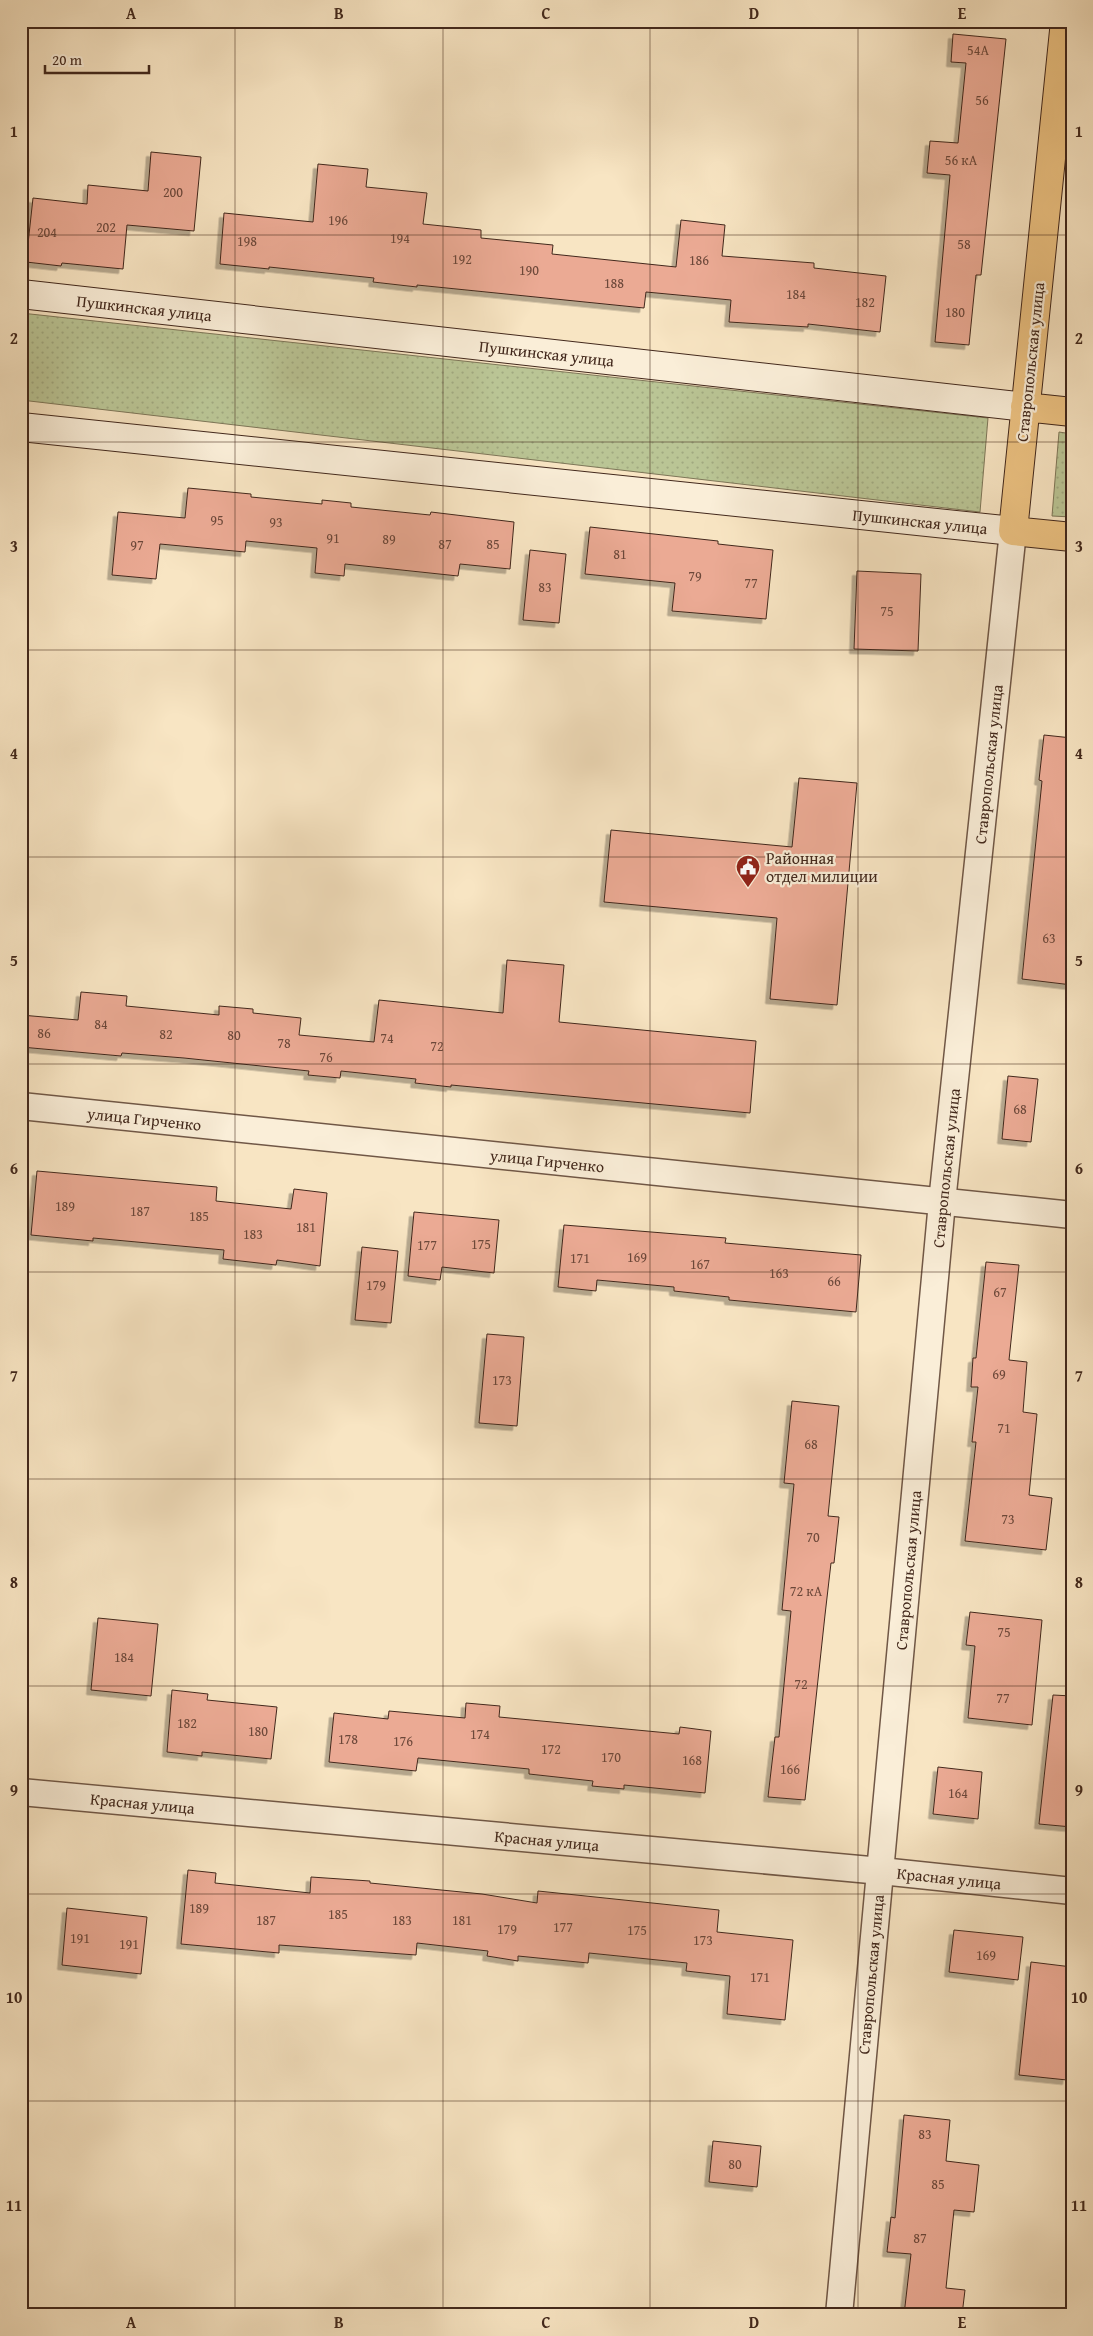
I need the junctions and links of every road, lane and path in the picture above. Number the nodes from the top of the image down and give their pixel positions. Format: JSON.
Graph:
{"nodes":[{"id":1,"x":1066,"y":21,"type":"edge"},
{"id":2,"x":21,"y":294,"type":"edge"},
{"id":3,"x":1025,"y":407,"type":"junction"},
{"id":4,"x":1072,"y":412,"type":"edge"},
{"id":5,"x":21,"y":427,"type":"edge"},
{"id":6,"x":1012,"y":531,"type":"junction"},
{"id":7,"x":1072,"y":537,"type":"edge"},
{"id":8,"x":21,"y":1106,"type":"edge"},
{"id":9,"x":942,"y":1202,"type":"junction"},
{"id":10,"x":1072,"y":1215,"type":"edge"},
{"id":11,"x":21,"y":1792,"type":"edge"},
{"id":12,"x":881,"y":1871,"type":"junction"},
{"id":13,"x":1072,"y":1891,"type":"edge"},
{"id":14,"x":839,"y":2315,"type":"edge"}],
"edges":[{"from":1,"to":3,"type":"main road","name":"Ставропольская улица"},
{"from":2,"to":3,"type":"street","name":"Пушкинская улица"},
{"from":3,"to":4,"type":"main road","name":"Пушкинская улица"},
{"from":3,"to":6,"type":"main road","name":"Ставропольская улица"},
{"from":5,"to":6,"type":"street","name":"Пушкинская улица"},
{"from":6,"to":7,"type":"main road","name":"Пушкинская улица"},
{"from":6,"to":9,"type":"street","name":"Ставропольская улица"},
{"from":8,"to":9,"type":"street","name":"улица Гирченко"},
{"from":9,"to":10,"type":"street","name":"улица Гирченко"},
{"from":9,"to":12,"type":"street","name":"Ставропольская улица"},
{"from":11,"to":12,"type":"street","name":"Красная улица"},
{"from":12,"to":13,"type":"street","name":"Красная улица"},
{"from":12,"to":14,"type":"street","name":"Ставропольская улица"}]}
